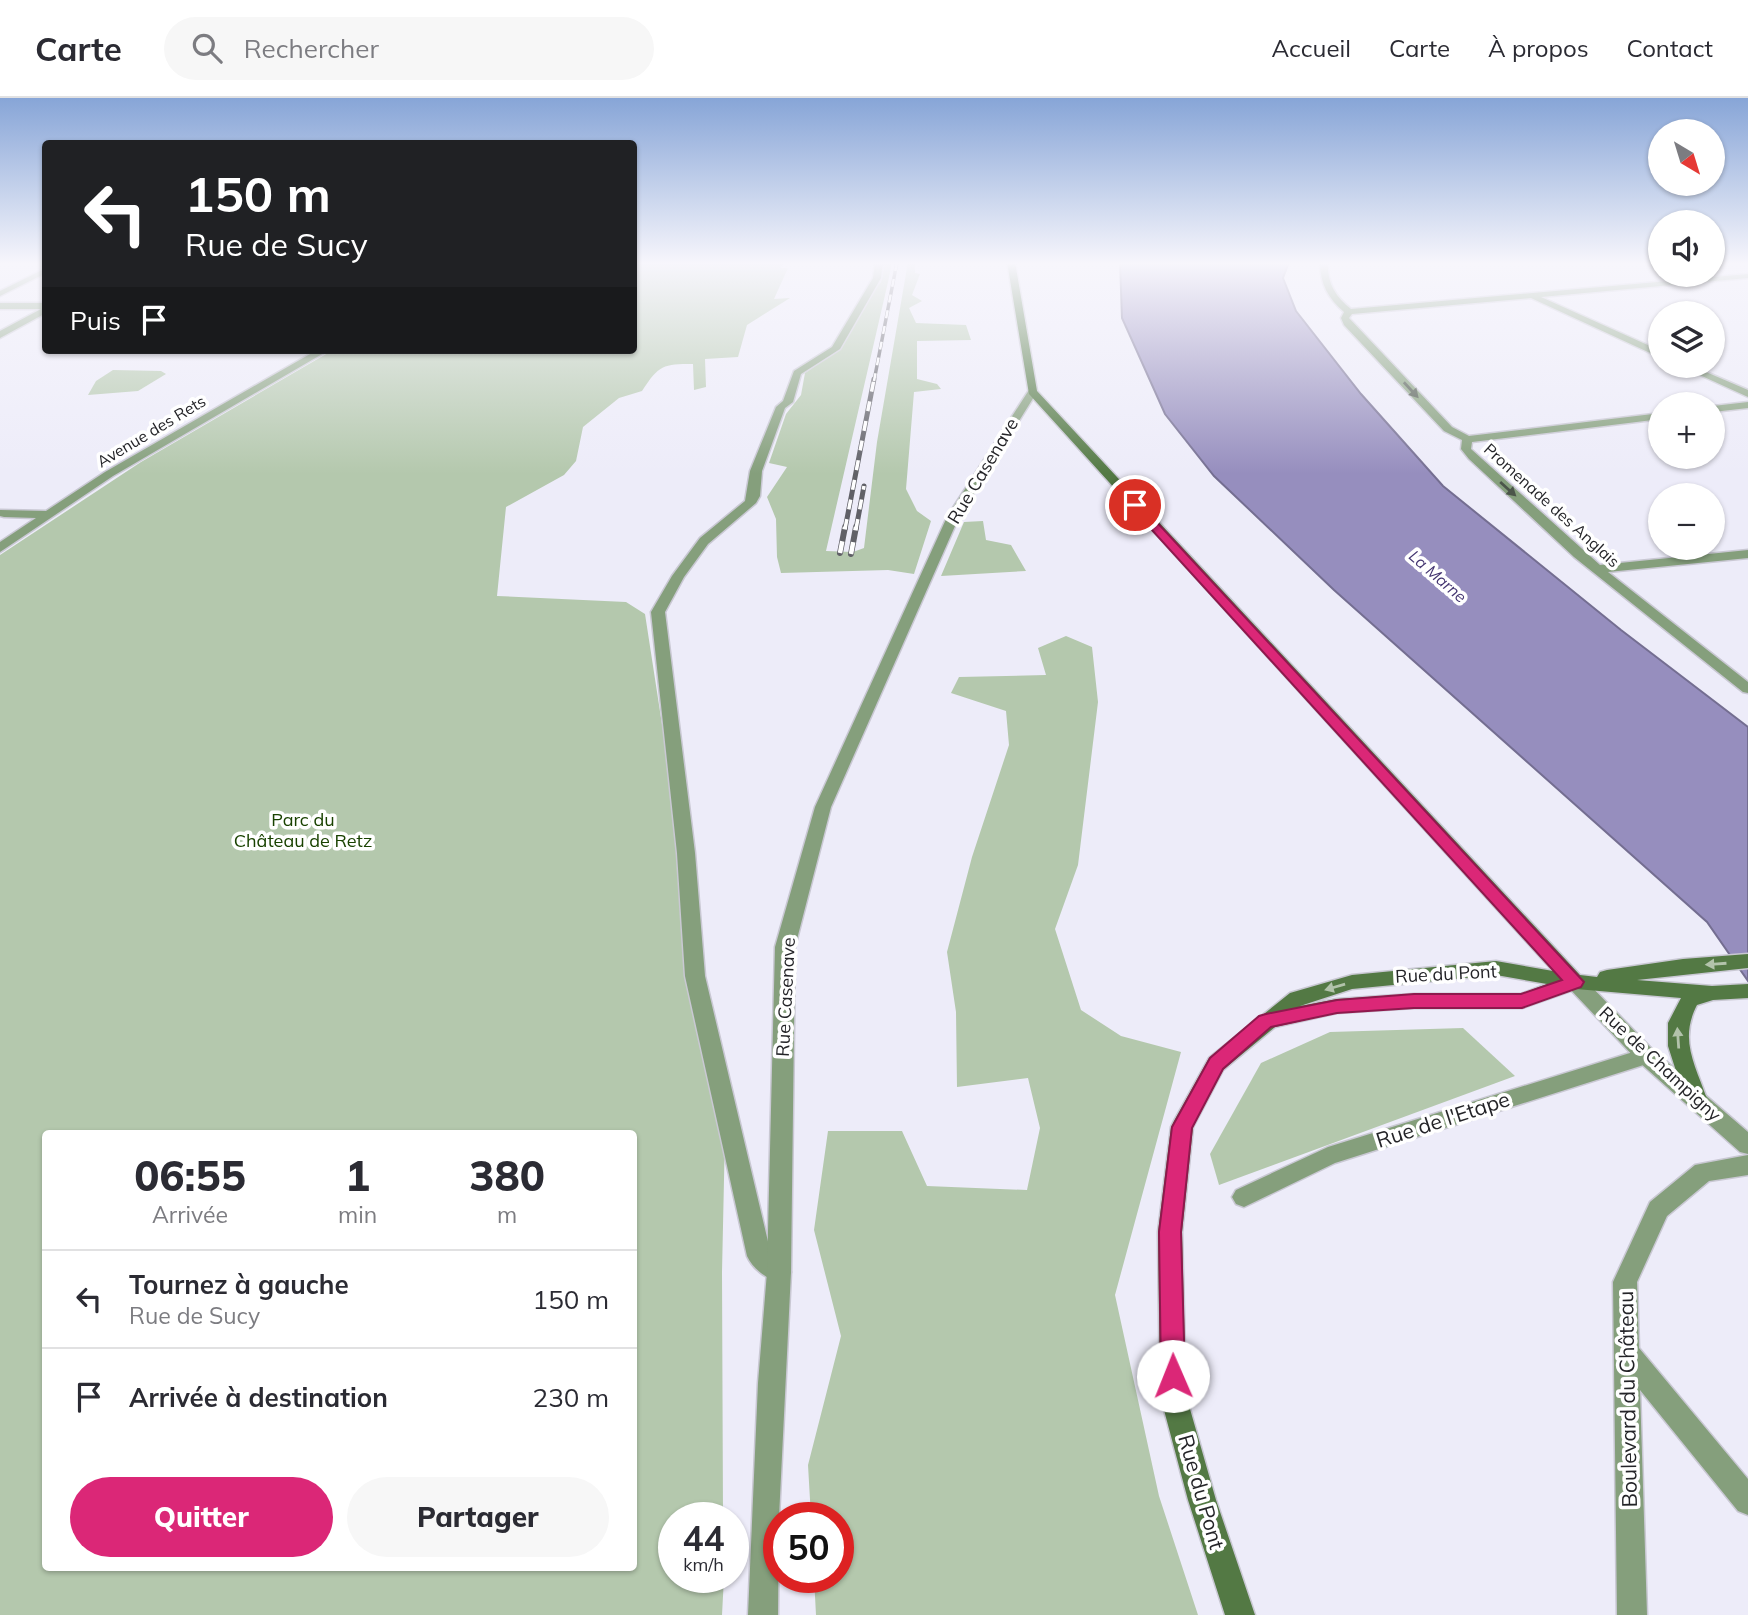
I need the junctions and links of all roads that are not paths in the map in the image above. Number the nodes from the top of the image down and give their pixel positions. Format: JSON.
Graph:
{"nodes":[{"id":1,"x":845,"y":333,"type":"edge"},
{"id":2,"x":1022,"y":333,"type":"edge"},
{"id":3,"x":1356,"y":333,"type":"edge"},
{"id":4,"x":1612,"y":333,"type":"edge"},
{"id":5,"x":1648,"y":349,"type":"edge"},
{"id":6,"x":317,"y":354,"type":"edge"},
{"id":7,"x":1712,"y":378,"type":"edge"},
{"id":8,"x":1032,"y":392,"type":"junction"},
{"id":9,"x":1748,"y":394,"type":"edge"},
{"id":10,"x":1748,"y":405,"type":"edge"},
{"id":11,"x":1725,"y":408,"type":"edge"},
{"id":12,"x":1648,"y":418,"type":"edge"},
{"id":13,"x":1467,"y":439,"type":"junction"},
{"id":14,"x":4,"y":513,"type":"dead end"},
{"id":15,"x":46,"y":515,"type":"junction"},
{"id":16,"x":0,"y":548,"type":"edge"},
{"id":17,"x":1748,"y":554,"type":"edge"},
{"id":18,"x":1596,"y":569,"type":"junction"},
{"id":19,"x":1748,"y":689,"type":"edge"},
{"id":20,"x":1748,"y":961,"type":"edge"},
{"id":21,"x":1575,"y":982,"type":"junction"},
{"id":22,"x":1748,"y":991,"type":"edge"},
{"id":23,"x":1712,"y":993,"type":"junction"},
{"id":24,"x":1266,"y":1021,"type":"junction"},
{"id":25,"x":1646,"y":1056,"type":"junction"},
{"id":26,"x":1696,"y":1099,"type":"junction"},
{"id":27,"x":1748,"y":1144,"type":"edge"},
{"id":28,"x":1748,"y":1165,"type":"edge"},
{"id":29,"x":1244,"y":1196,"type":"dead end"},
{"id":30,"x":779,"y":1272,"type":"junction"},
{"id":31,"x":1627,"y":1353,"type":"junction"},
{"id":32,"x":1748,"y":1501,"type":"edge"},
{"id":33,"x":764,"y":1615,"type":"edge"},
{"id":34,"x":1240,"y":1615,"type":"edge"},
{"id":35,"x":1632,"y":1615,"type":"edge"}],
"edges":[{"from":1,"to":30,"type":"street"},
{"from":2,"to":8,"type":"main road"},
{"from":3,"to":13,"type":"street","name":"Promenade des Anglais","one_way":true},
{"from":4,"to":5,"type":"street"},
{"from":6,"to":15,"type":"street","name":"Avenue des Rets"},
{"from":7,"to":9,"type":"street"},
{"from":8,"to":21,"type":"main road"},
{"from":8,"to":30,"type":"street","name":"Rue Casenave"},
{"from":10,"to":11,"type":"street"},
{"from":12,"to":13,"type":"street"},
{"from":13,"to":18,"type":"street","name":"Promenade des Anglais","one_way":true},
{"from":14,"to":15,"type":"street"},
{"from":15,"to":16,"type":"street","name":"Avenue des Rets"},
{"from":17,"to":18,"type":"street"},
{"from":18,"to":19,"type":"street","name":"Promenade des Anglais"},
{"from":20,"to":21,"type":"main road","one_way":true},
{"from":21,"to":23,"type":"main road"},
{"from":21,"to":24,"type":"main road","name":"Rue du Pont"},
{"from":21,"to":24,"type":"main road","name":"Rue du Pont","one_way":true},
{"from":21,"to":25,"type":"street","name":"Rue de Champigny"},
{"from":22,"to":23,"type":"main road"},
{"from":26,"to":23,"type":"main road","one_way":true},
{"from":24,"to":34,"type":"main road","name":"Rue du Pont"},
{"from":25,"to":26,"type":"street","name":"Rue de Champigny"},
{"from":25,"to":29,"type":"street","name":"Rue de l'Etape"},
{"from":26,"to":27,"type":"street","name":"Rue de Champigny"},
{"from":28,"to":31,"type":"street","name":"Boulevard du Château"},
{"from":30,"to":33,"type":"street","name":"Rue Casenave"},
{"from":31,"to":32,"type":"street"},
{"from":31,"to":35,"type":"street","name":"Boulevard du Château"}]}
